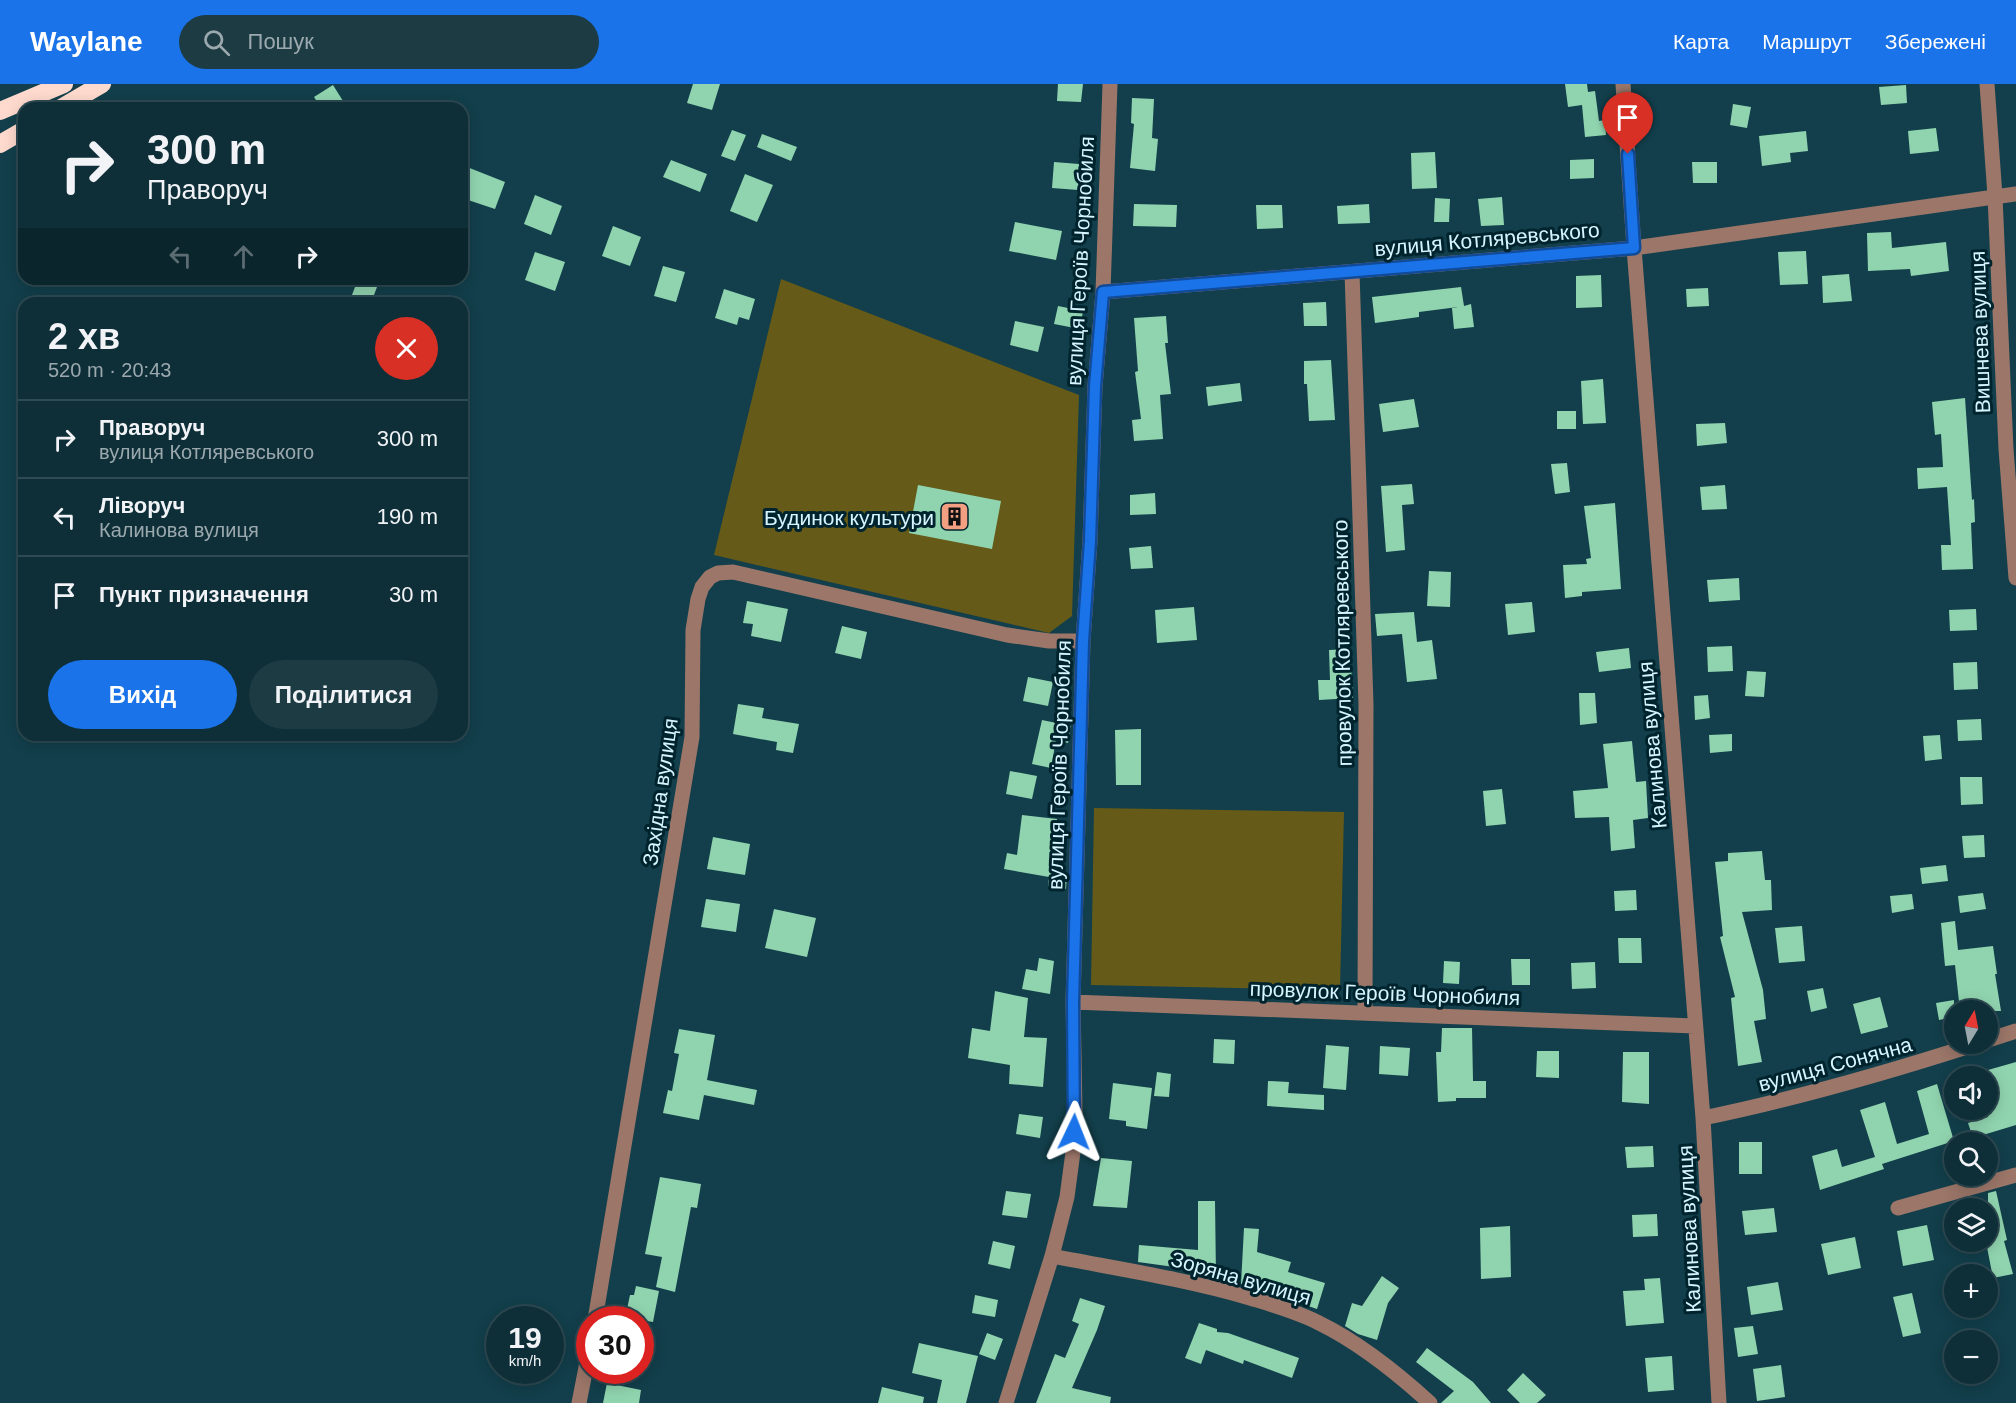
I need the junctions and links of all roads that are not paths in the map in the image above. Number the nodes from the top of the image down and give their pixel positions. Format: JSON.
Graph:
{"nodes":[{"id":1,"x":64,"y":84,"type":"edge"},
{"id":2,"x":102,"y":84,"type":"edge"},
{"id":3,"x":1110,"y":84,"type":"edge"},
{"id":4,"x":1623,"y":84,"type":"edge"},
{"id":5,"x":1987,"y":84,"type":"edge"},
{"id":6,"x":21,"y":102,"type":"edge"},
{"id":7,"x":71,"y":102,"type":"edge"},
{"id":8,"x":18,"y":103,"type":"edge"},
{"id":9,"x":0,"y":111,"type":"edge"},
{"id":10,"x":18,"y":134,"type":"edge"},
{"id":11,"x":0,"y":144,"type":"edge"},
{"id":12,"x":2016,"y":194,"type":"edge"},
{"id":13,"x":1995,"y":196,"type":"junction"},
{"id":14,"x":1634,"y":248,"type":"junction"},
{"id":15,"x":1352,"y":272,"type":"junction"},
{"id":16,"x":1103,"y":292,"type":"junction"},
{"id":17,"x":2011,"y":449,"type":"edge"},
{"id":18,"x":2016,"y":578,"type":"edge"},
{"id":19,"x":1083,"y":641,"type":"junction"},
{"id":20,"x":1073,"y":1002,"type":"junction"},
{"id":21,"x":1365,"y":1013,"type":"junction"},
{"id":22,"x":1695,"y":1026,"type":"junction"},
{"id":23,"x":2016,"y":1031,"type":"edge"},
{"id":24,"x":1998,"y":1037,"type":"edge"},
{"id":25,"x":1946,"y":1054,"type":"edge"},
{"id":26,"x":1703,"y":1118,"type":"junction"},
{"id":27,"x":2016,"y":1175,"type":"edge"},
{"id":28,"x":1898,"y":1208,"type":"dead end"},
{"id":29,"x":1052,"y":1256,"type":"junction"},
{"id":30,"x":597,"y":1306,"type":"edge"},
{"id":31,"x":583,"y":1384,"type":"edge"},
{"id":32,"x":579,"y":1403,"type":"edge"},
{"id":33,"x":1006,"y":1403,"type":"edge"},
{"id":34,"x":1430,"y":1403,"type":"edge"},
{"id":35,"x":1719,"y":1403,"type":"edge"}],
"edges":[{"from":1,"to":6,"type":"highway"},
{"from":2,"to":7,"type":"highway"},
{"from":3,"to":16,"type":"street","name":"вулиця Героїв Чорнобиля"},
{"from":4,"to":14,"type":"street","name":"Калинова вулиця"},
{"from":5,"to":13,"type":"street","name":"Вишнева вулиця"},
{"from":8,"to":9,"type":"highway"},
{"from":10,"to":11,"type":"highway"},
{"from":12,"to":13,"type":"street","name":"вулиця Котляревського"},
{"from":13,"to":14,"type":"street","name":"вулиця Котляревського"},
{"from":13,"to":17,"type":"street","name":"Вишнева вулиця"},
{"from":14,"to":15,"type":"street","name":"вулиця Котляревського"},
{"from":14,"to":22,"type":"street","name":"Калинова вулиця"},
{"from":15,"to":16,"type":"street","name":"вулиця Котляревського"},
{"from":15,"to":21,"type":"street","name":"провулок Котляревського"},
{"from":16,"to":19,"type":"street","name":"вулиця Героїв Чорнобиля"},
{"from":17,"to":18,"type":"street","name":"Вишнева вулиця"},
{"from":19,"to":20,"type":"street","name":"вулиця Героїв Чорнобиля"},
{"from":19,"to":30,"type":"street","name":"Західна вулиця"},
{"from":20,"to":21,"type":"street","name":"провулок Героїв Чорнобиля"},
{"from":20,"to":29,"type":"street","name":"вулиця Героїв Чорнобиля"},
{"from":21,"to":22,"type":"street","name":"провулок Героїв Чорнобиля"},
{"from":22,"to":26,"type":"street","name":"Калинова вулиця"},
{"from":23,"to":24,"type":"street"},
{"from":25,"to":26,"type":"street","name":"вулиця Сонячна"},
{"from":26,"to":35,"type":"street","name":"Калинова вулиця"},
{"from":27,"to":28,"type":"street"},
{"from":29,"to":33,"type":"street","name":"вулиця Героїв Чорнобиля"},
{"from":29,"to":34,"type":"street","name":"Зоряна вулиця"},
{"from":31,"to":32,"type":"street"}]}
